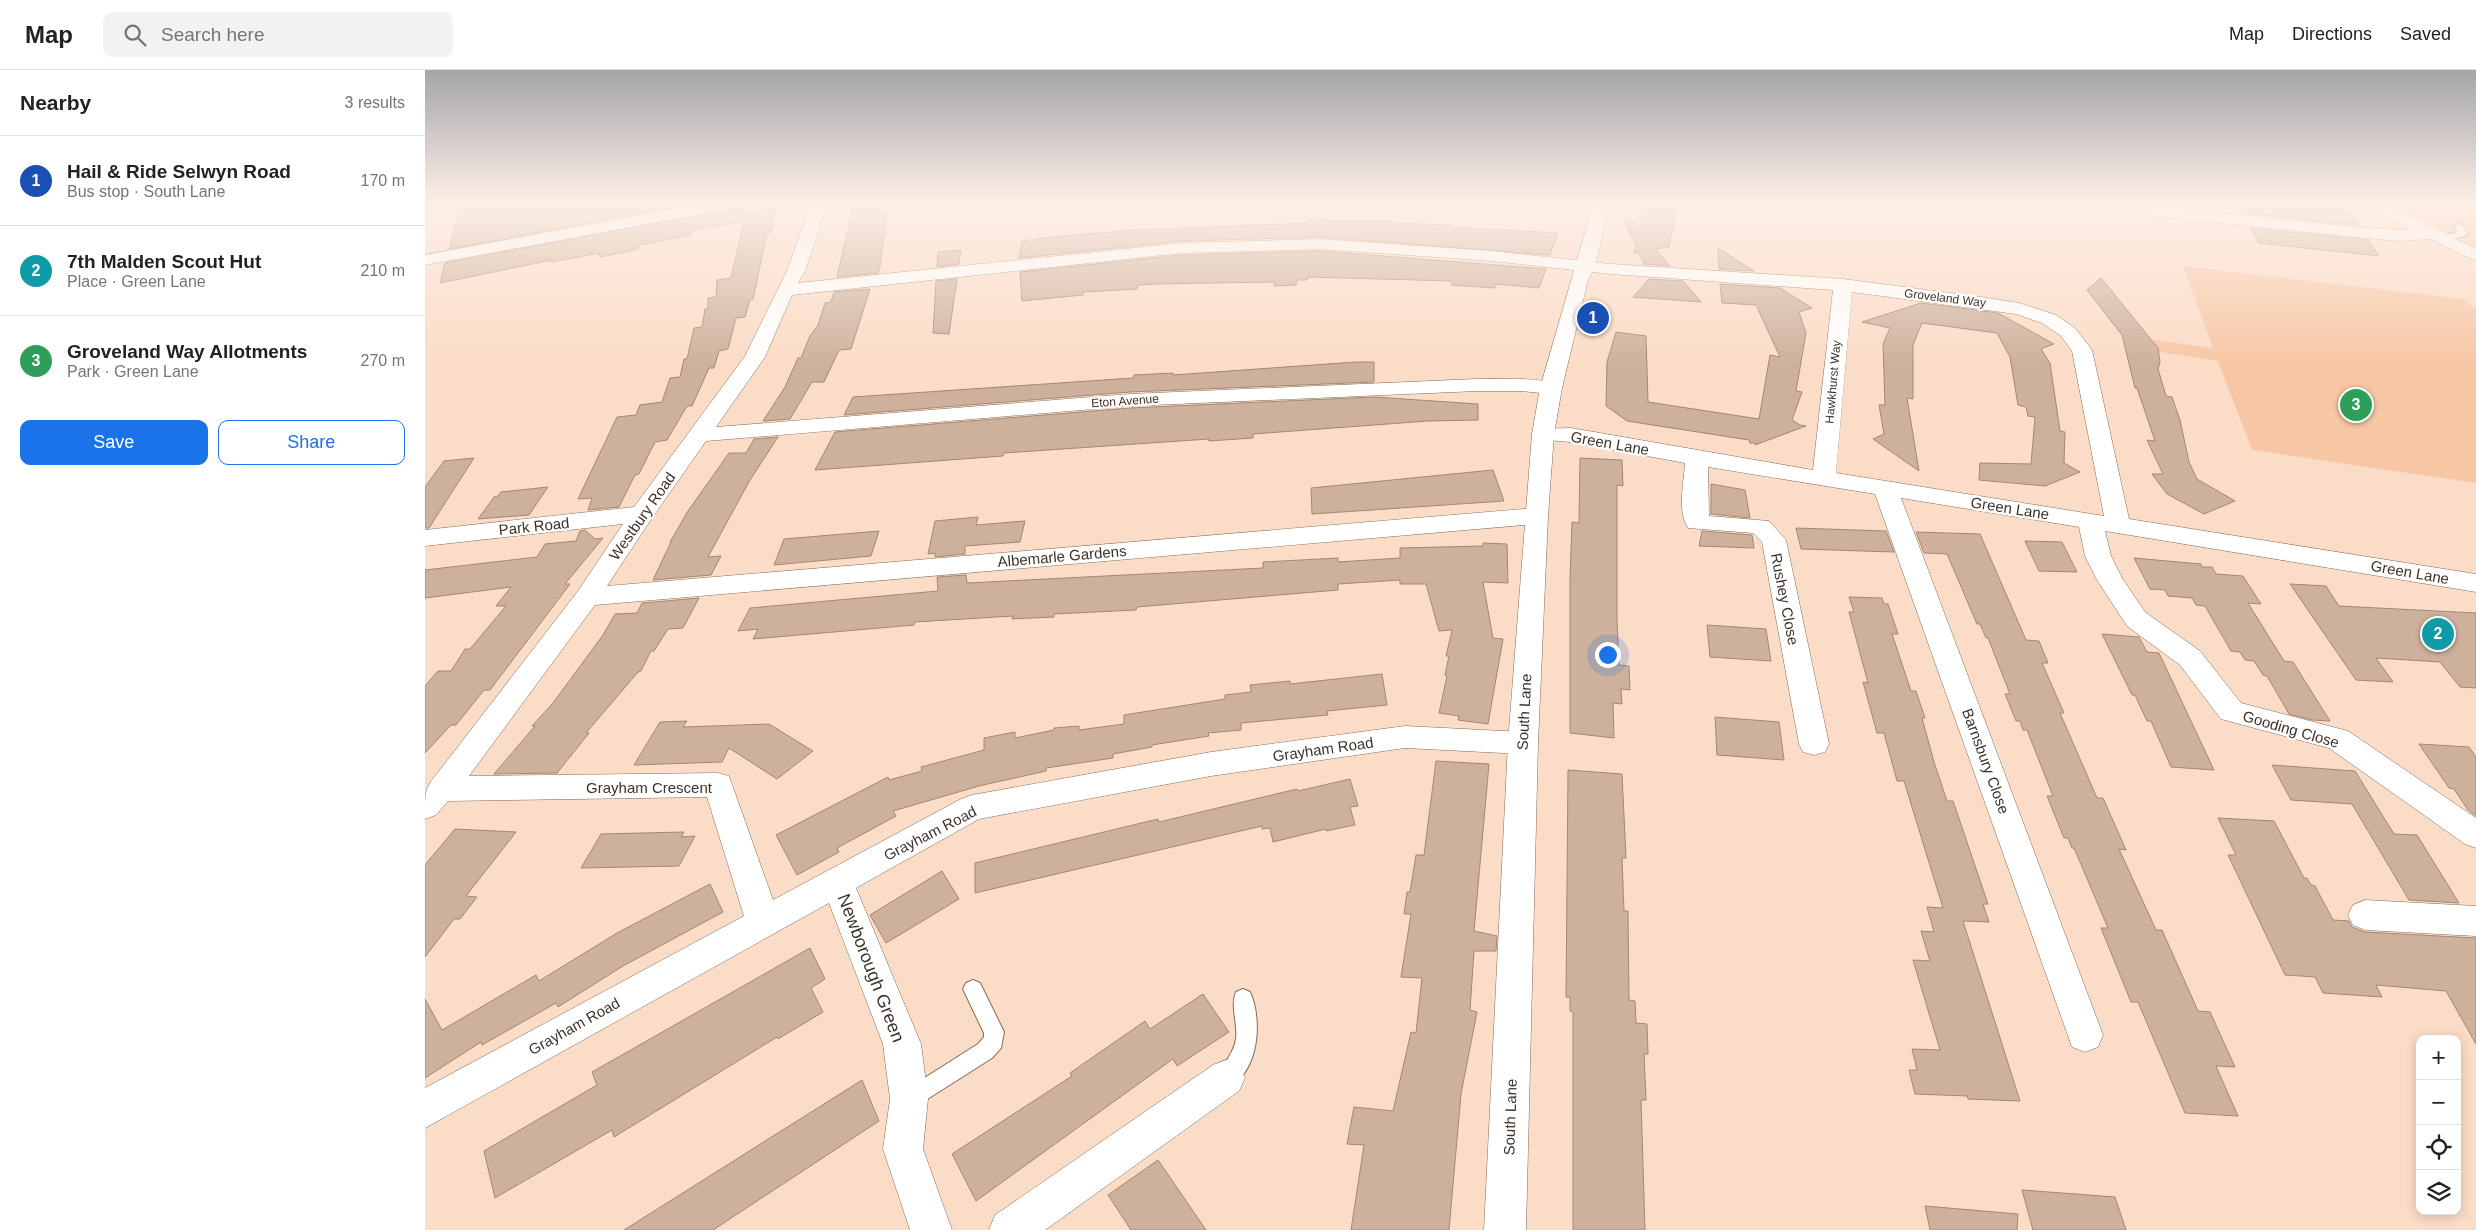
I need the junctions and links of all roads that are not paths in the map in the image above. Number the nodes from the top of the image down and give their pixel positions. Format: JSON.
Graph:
{"nodes":[{"id":1,"x":446,"y":256,"type":"edge"},
{"id":2,"x":801,"y":256,"type":"edge"},
{"id":3,"x":1099,"y":256,"type":"edge"},
{"id":4,"x":1488,"y":256,"type":"edge"},
{"id":5,"x":1589,"y":256,"type":"edge"},
{"id":6,"x":425,"y":260,"type":"edge"},
{"id":7,"x":1586,"y":267,"type":"junction"},
{"id":8,"x":1843,"y":285,"type":"junction"},
{"id":9,"x":785,"y":290,"type":"junction"},
{"id":10,"x":1551,"y":388,"type":"junction"},
{"id":11,"x":1543,"y":434,"type":"junction"},
{"id":12,"x":699,"y":435,"type":"junction"},
{"id":13,"x":1697,"y":458,"type":"junction"},
{"id":14,"x":1824,"y":478,"type":"junction"},
{"id":15,"x":1885,"y":488,"type":"junction"},
{"id":16,"x":642,"y":514,"type":"junction"},
{"id":17,"x":1536,"y":516,"type":"junction"},
{"id":18,"x":2090,"y":521,"type":"junction"},
{"id":19,"x":2118,"y":525,"type":"junction"},
{"id":20,"x":425,"y":538,"type":"edge"},
{"id":21,"x":2476,"y":583,"type":"edge"},
{"id":22,"x":587,"y":596,"type":"junction"},
{"id":23,"x":1523,"y":743,"type":"junction"},
{"id":24,"x":1813,"y":744,"type":"dead end"},
{"id":25,"x":432,"y":797,"type":"edge"},
{"id":26,"x":2476,"y":835,"type":"edge"},
{"id":27,"x":837,"y":881,"type":"junction"},
{"id":28,"x":2365,"y":915,"type":"dead end"},
{"id":29,"x":763,"y":921,"type":"junction"},
{"id":30,"x":2476,"y":921,"type":"edge"},
{"id":31,"x":973,"y":989,"type":"dead end"},
{"id":32,"x":1243,"y":998,"type":"dead end"},
{"id":33,"x":2085,"y":1035,"type":"dead end"},
{"id":34,"x":1227,"y":1078,"type":"joint"},
{"id":35,"x":909,"y":1099,"type":"junction"},
{"id":36,"x":425,"y":1109,"type":"edge"},
{"id":37,"x":931,"y":1230,"type":"edge"},
{"id":38,"x":1010,"y":1230,"type":"edge"},
{"id":39,"x":1505,"y":1230,"type":"edge"}],
"edges":[{"from":1,"to":6,"type":"street"},
{"from":2,"to":9,"type":"street","name":"Westbury Road"},
{"from":3,"to":9,"type":"street","name":"Groveland Way"},
{"from":4,"to":7,"type":"street","name":"Groveland Way"},
{"from":5,"to":7,"type":"street","name":"South Lane"},
{"from":7,"to":8,"type":"street","name":"Groveland Way"},
{"from":7,"to":10,"type":"street","name":"South Lane"},
{"from":8,"to":14,"type":"street","name":"Hawkhurst Way"},
{"from":8,"to":19,"type":"street","name":"Groveland Way"},
{"from":9,"to":12,"type":"street","name":"Westbury Road"},
{"from":10,"to":11,"type":"street","name":"South Lane"},
{"from":10,"to":12,"type":"street","name":"Eton Avenue"},
{"from":11,"to":13,"type":"street","name":"Green Lane"},
{"from":11,"to":17,"type":"street","name":"South Lane"},
{"from":12,"to":16,"type":"street","name":"Westbury Road"},
{"from":13,"to":14,"type":"street","name":"Green Lane"},
{"from":13,"to":24,"type":"street","name":"Rushey Close"},
{"from":14,"to":15,"type":"street","name":"Green Lane"},
{"from":15,"to":18,"type":"street","name":"Green Lane"},
{"from":15,"to":33,"type":"street","name":"Barnsbury Close"},
{"from":16,"to":20,"type":"street","name":"Park Road"},
{"from":16,"to":22,"type":"street","name":"Westbury Road"},
{"from":17,"to":22,"type":"street","name":"Albemarle Gardens"},
{"from":17,"to":23,"type":"street","name":"South Lane"},
{"from":18,"to":19,"type":"street","name":"Green Lane"},
{"from":18,"to":26,"type":"street","name":"Gooding Close"},
{"from":19,"to":21,"type":"street","name":"Green Lane"},
{"from":22,"to":25,"type":"street","name":"Westbury Road"},
{"from":23,"to":27,"type":"street","name":"Grayham Road"},
{"from":23,"to":39,"type":"street","name":"South Lane"},
{"from":25,"to":29,"type":"street","name":"Grayham Crescent"},
{"from":27,"to":29,"type":"street","name":"Grayham Road"},
{"from":27,"to":35,"type":"street","name":"Newborough Green"},
{"from":28,"to":30,"type":"street"},
{"from":29,"to":36,"type":"street","name":"Grayham Road"},
{"from":31,"to":35,"type":"lane"},
{"from":32,"to":34,"type":"lane"},
{"from":34,"to":38,"type":"street"},
{"from":35,"to":37,"type":"street","name":"Newborough Green"}]}
